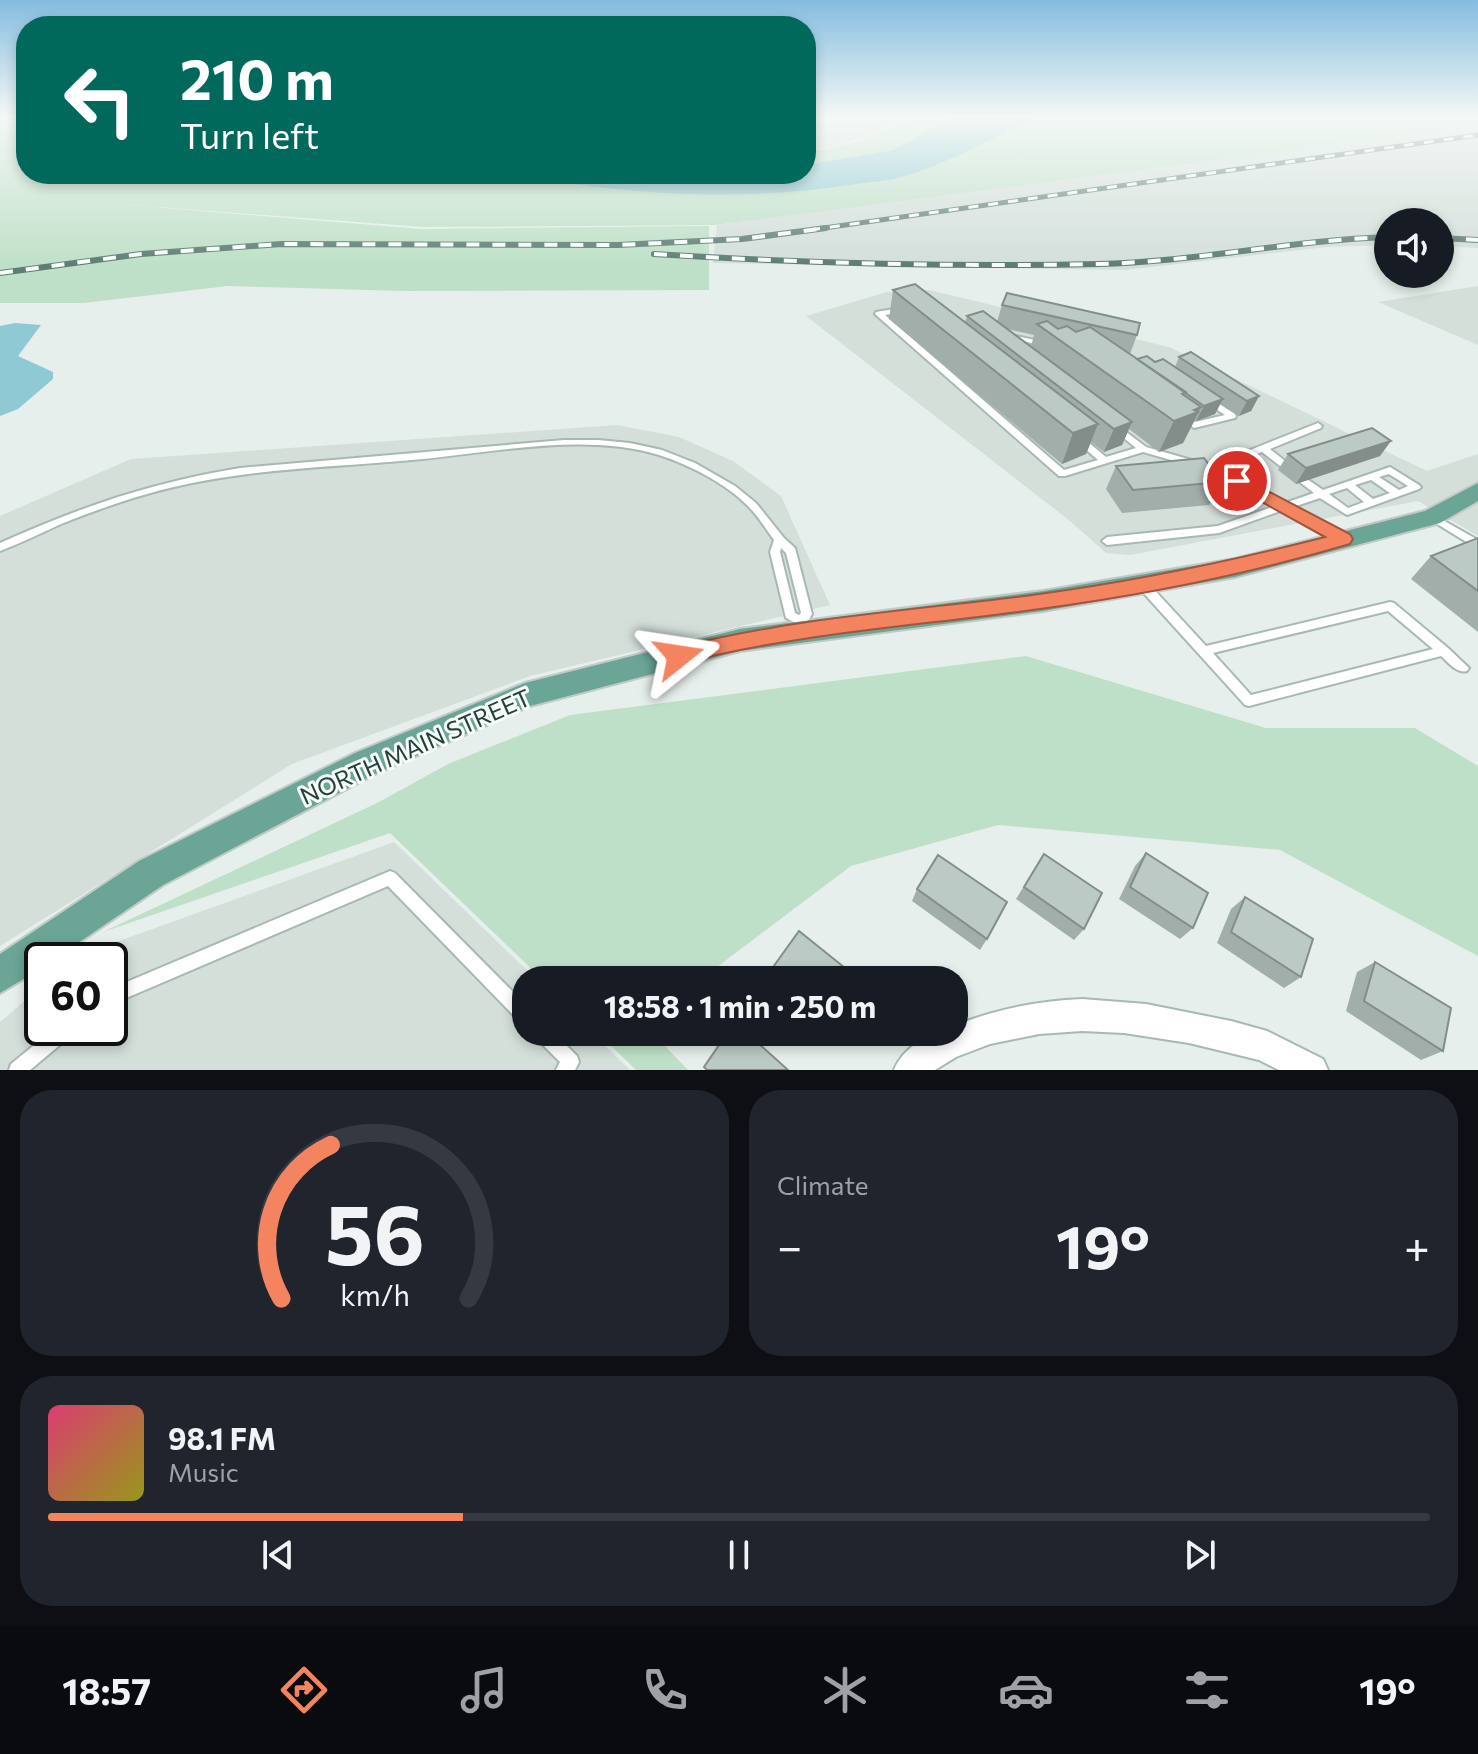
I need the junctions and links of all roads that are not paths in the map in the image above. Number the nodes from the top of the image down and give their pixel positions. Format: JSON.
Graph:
{"nodes":[{"id":1,"x":910,"y":309,"type":"edge"},
{"id":2,"x":1059,"y":348,"type":"edge"},
{"id":3,"x":1021,"y":353,"type":"edge"},
{"id":4,"x":1206,"y":399,"type":"edge"},
{"id":5,"x":1169,"y":406,"type":"edge"},
{"id":6,"x":1107,"y":420,"type":"edge"},
{"id":7,"x":1318,"y":426,"type":"dead end"},
{"id":8,"x":1070,"y":431,"type":"edge"},
{"id":9,"x":1263,"y":448,"type":"junction"},
{"id":10,"x":1143,"y":449,"type":"junction"},
{"id":11,"x":1105,"y":461,"type":"junction"},
{"id":12,"x":1287,"y":467,"type":"edge"},
{"id":13,"x":1213,"y":468,"type":"junction"},
{"id":14,"x":1371,"y":476,"type":"junction"},
{"id":15,"x":1304,"y":481,"type":"edge"},
{"id":16,"x":1347,"y":484,"type":"junction"},
{"id":17,"x":1478,"y":491,"type":"edge"},
{"id":18,"x":1320,"y":493,"type":"junction"},
{"id":19,"x":1397,"y":493,"type":"junction"},
{"id":20,"x":1372,"y":503,"type":"junction"},
{"id":21,"x":1283,"y":505,"type":"junction"},
{"id":22,"x":1432,"y":517,"type":"junction"},
{"id":23,"x":1344,"y":539,"type":"junction"},
{"id":24,"x":1107,"y":541,"type":"dead end"},
{"id":25,"x":778,"y":542,"type":"junction"},
{"id":26,"x":1478,"y":545,"type":"edge"},
{"id":27,"x":0,"y":547,"type":"edge"},
{"id":28,"x":1143,"y":585,"type":"junction"},
{"id":29,"x":802,"y":626,"type":"junction"},
{"id":30,"x":1203,"y":651,"type":"junction"},
{"id":31,"x":1444,"y":651,"type":"junction"},
{"id":32,"x":1463,"y":668,"type":"dead end"},
{"id":33,"x":0,"y":975,"type":"edge"},
{"id":34,"x":128,"y":989,"type":"edge"},
{"id":35,"x":512,"y":1002,"type":"edge"},
{"id":36,"x":46,"y":1046,"type":"edge"},
{"id":37,"x":554,"y":1046,"type":"edge"},
{"id":38,"x":572,"y":1067,"type":"edge"},
{"id":39,"x":17,"y":1070,"type":"edge"},
{"id":40,"x":910,"y":1070,"type":"edge"},
{"id":41,"x":1312,"y":1070,"type":"edge"}],
"edges":[{"from":1,"to":11,"type":"lane"},
{"from":2,"to":3,"type":"lane"},
{"from":4,"to":5,"type":"lane"},
{"from":6,"to":10,"type":"lane"},
{"from":7,"to":9,"type":"lane"},
{"from":8,"to":11,"type":"lane"},
{"from":9,"to":12,"type":"lane"},
{"from":9,"to":13,"type":"lane"},
{"from":10,"to":11,"type":"lane"},
{"from":10,"to":13,"type":"lane"},
{"from":13,"to":21,"type":"lane"},
{"from":14,"to":16,"type":"lane"},
{"from":14,"to":19,"type":"lane"},
{"from":14,"to":19,"type":"lane"},
{"from":15,"to":18,"type":"lane"},
{"from":16,"to":18,"type":"lane"},
{"from":16,"to":20,"type":"lane"},
{"from":17,"to":22,"type":"main road","name":"NORTH MAIN STREET"},
{"from":18,"to":20,"type":"lane"},
{"from":18,"to":21,"type":"lane"},
{"from":19,"to":20,"type":"lane"},
{"from":21,"to":23,"type":"lane"},
{"from":21,"to":24,"type":"lane"},
{"from":22,"to":23,"type":"main road","name":"NORTH MAIN STREET"},
{"from":22,"to":26,"type":"lane"},
{"from":23,"to":28,"type":"main road","name":"NORTH MAIN STREET"},
{"from":25,"to":27,"type":"lane"},
{"from":25,"to":29,"type":"lane"},
{"from":25,"to":29,"type":"lane"},
{"from":28,"to":29,"type":"main road","name":"NORTH MAIN STREET"},
{"from":28,"to":30,"type":"lane"},
{"from":29,"to":33,"type":"main road","name":"NORTH MAIN STREET"},
{"from":30,"to":31,"type":"lane"},
{"from":30,"to":31,"type":"lane"},
{"from":31,"to":32,"type":"lane"},
{"from":34,"to":35,"type":"lane"},
{"from":36,"to":39,"type":"lane"},
{"from":37,"to":38,"type":"lane"},
{"from":40,"to":41,"type":"street"}]}
